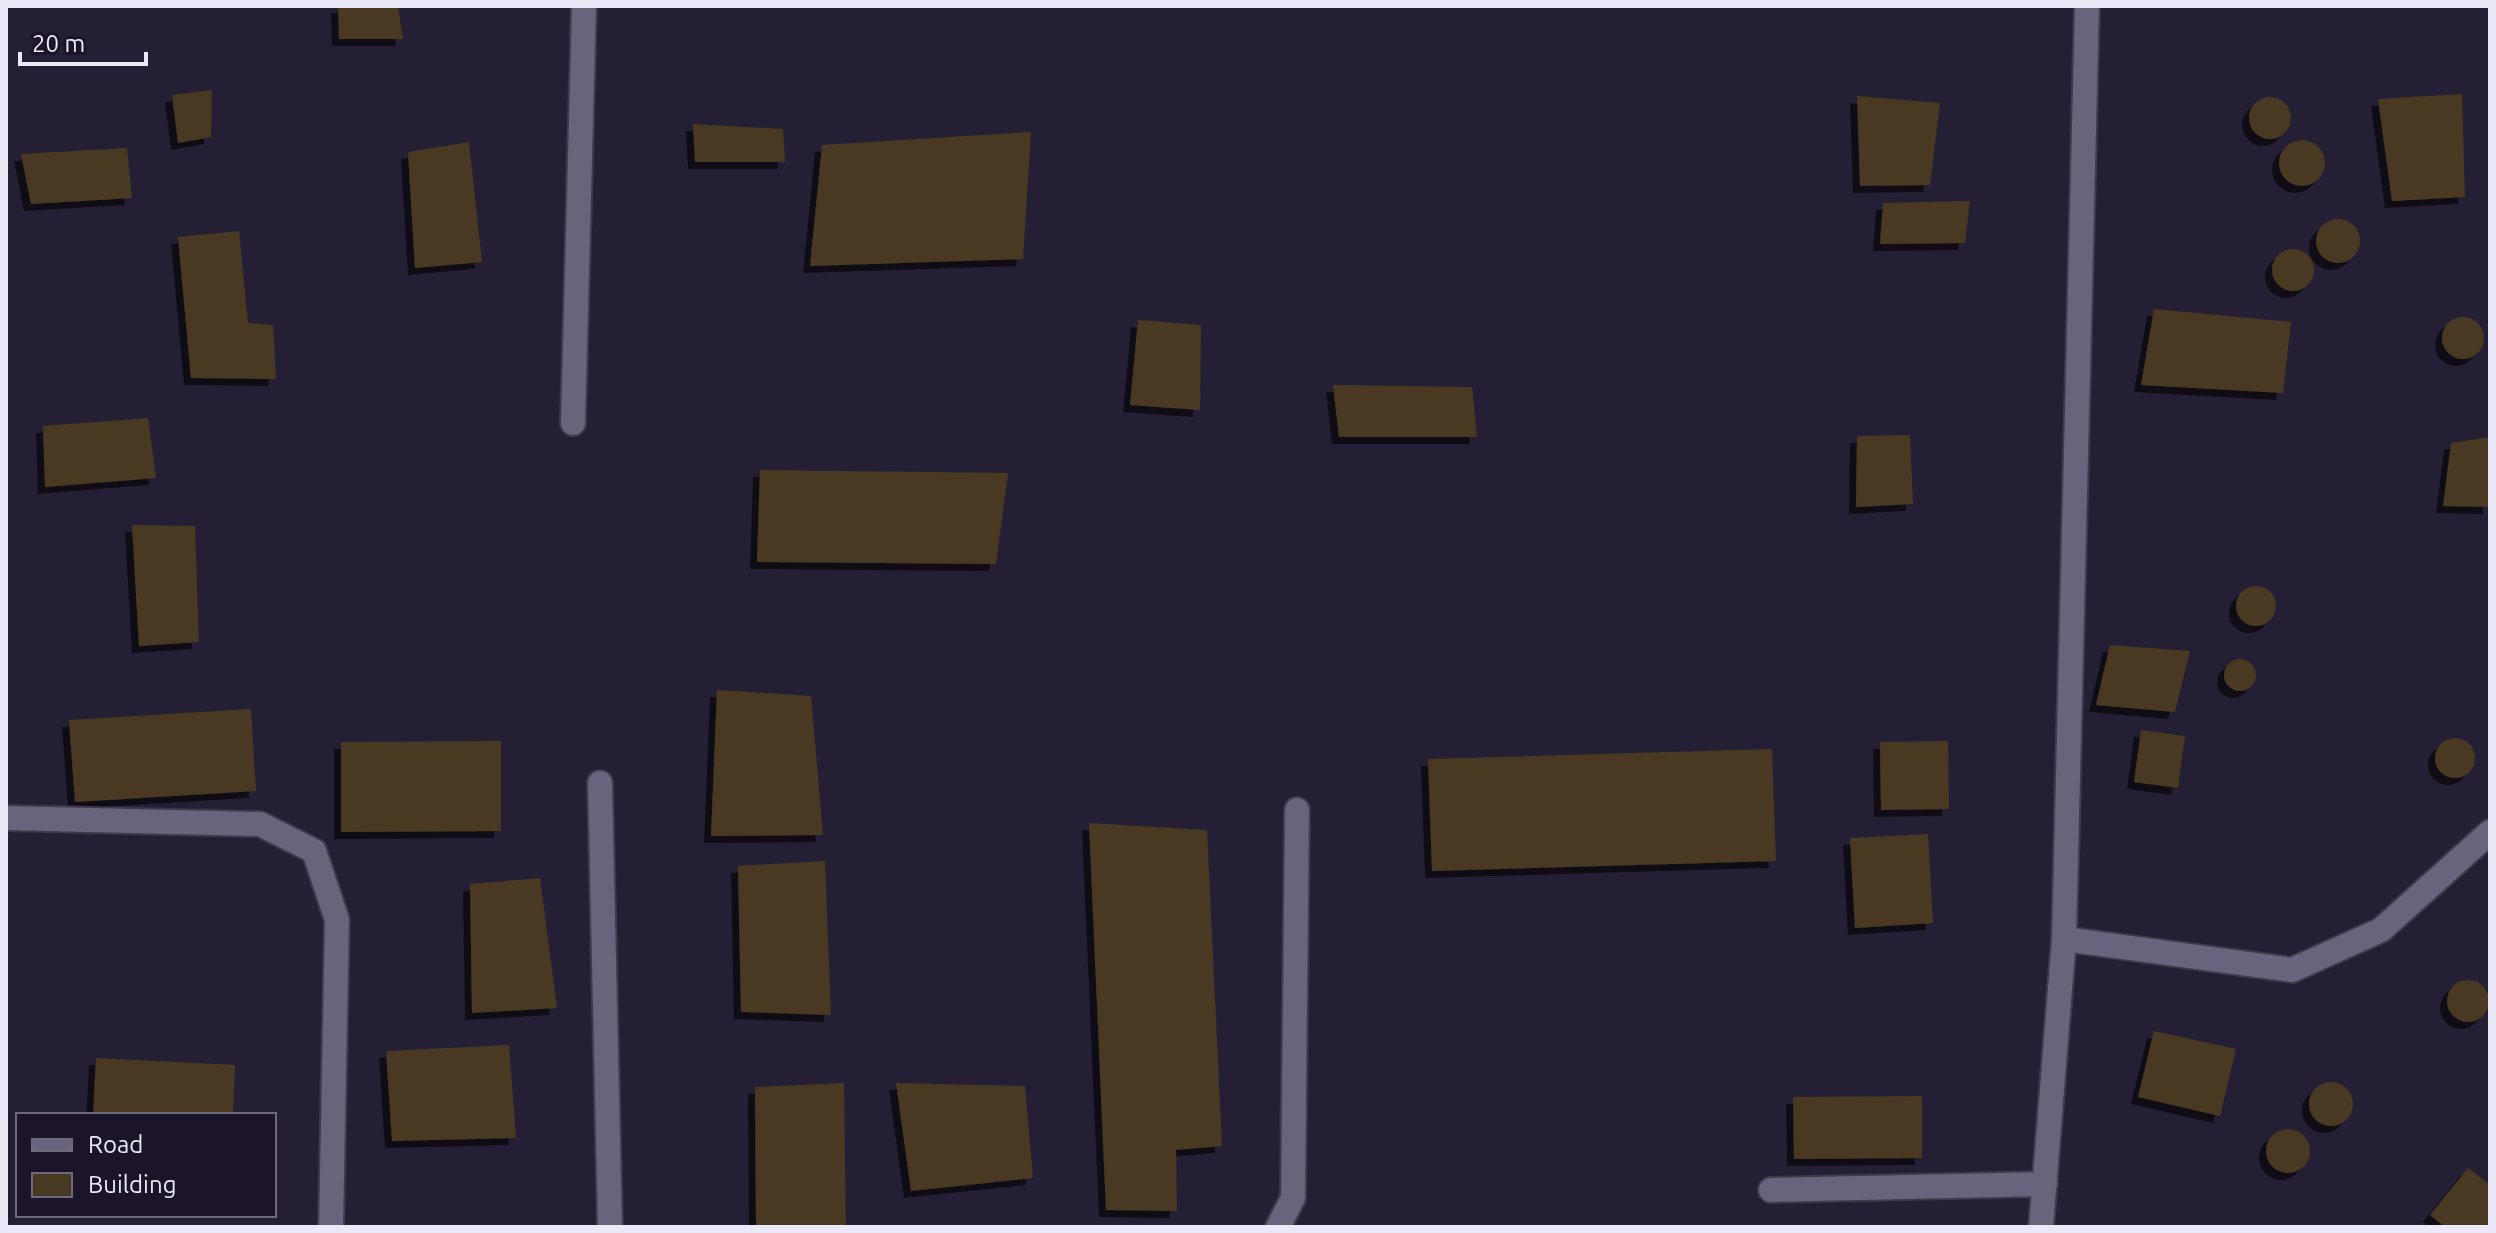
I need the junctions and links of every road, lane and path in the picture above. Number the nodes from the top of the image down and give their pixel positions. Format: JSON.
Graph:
{"nodes":[{"id":1,"x":584,"y":6,"type":"edge"},
{"id":2,"x":2087,"y":6,"type":"edge"},
{"id":3,"x":573,"y":423,"type":"dead end"},
{"id":4,"x":600,"y":783,"type":"dead end"},
{"id":5,"x":1297,"y":810,"type":"dead end"},
{"id":6,"x":6,"y":818,"type":"edge"},
{"id":7,"x":2490,"y":832,"type":"edge"},
{"id":8,"x":2064,"y":939,"type":"junction"},
{"id":9,"x":2045,"y":1184,"type":"junction"},
{"id":10,"x":1771,"y":1190,"type":"dead end"},
{"id":11,"x":2046,"y":1225,"type":"edge"},
{"id":12,"x":331,"y":1227,"type":"edge"},
{"id":13,"x":610,"y":1227,"type":"edge"},
{"id":14,"x":1278,"y":1227,"type":"edge"}],
"edges":[{"from":1,"to":3,"type":"street"},
{"from":2,"to":8,"type":"street"},
{"from":4,"to":13,"type":"street"},
{"from":5,"to":14,"type":"street"},
{"from":6,"to":12,"type":"street"},
{"from":7,"to":8,"type":"street"},
{"from":8,"to":9,"type":"street"},
{"from":9,"to":10,"type":"street"},
{"from":9,"to":11,"type":"street"}]}
